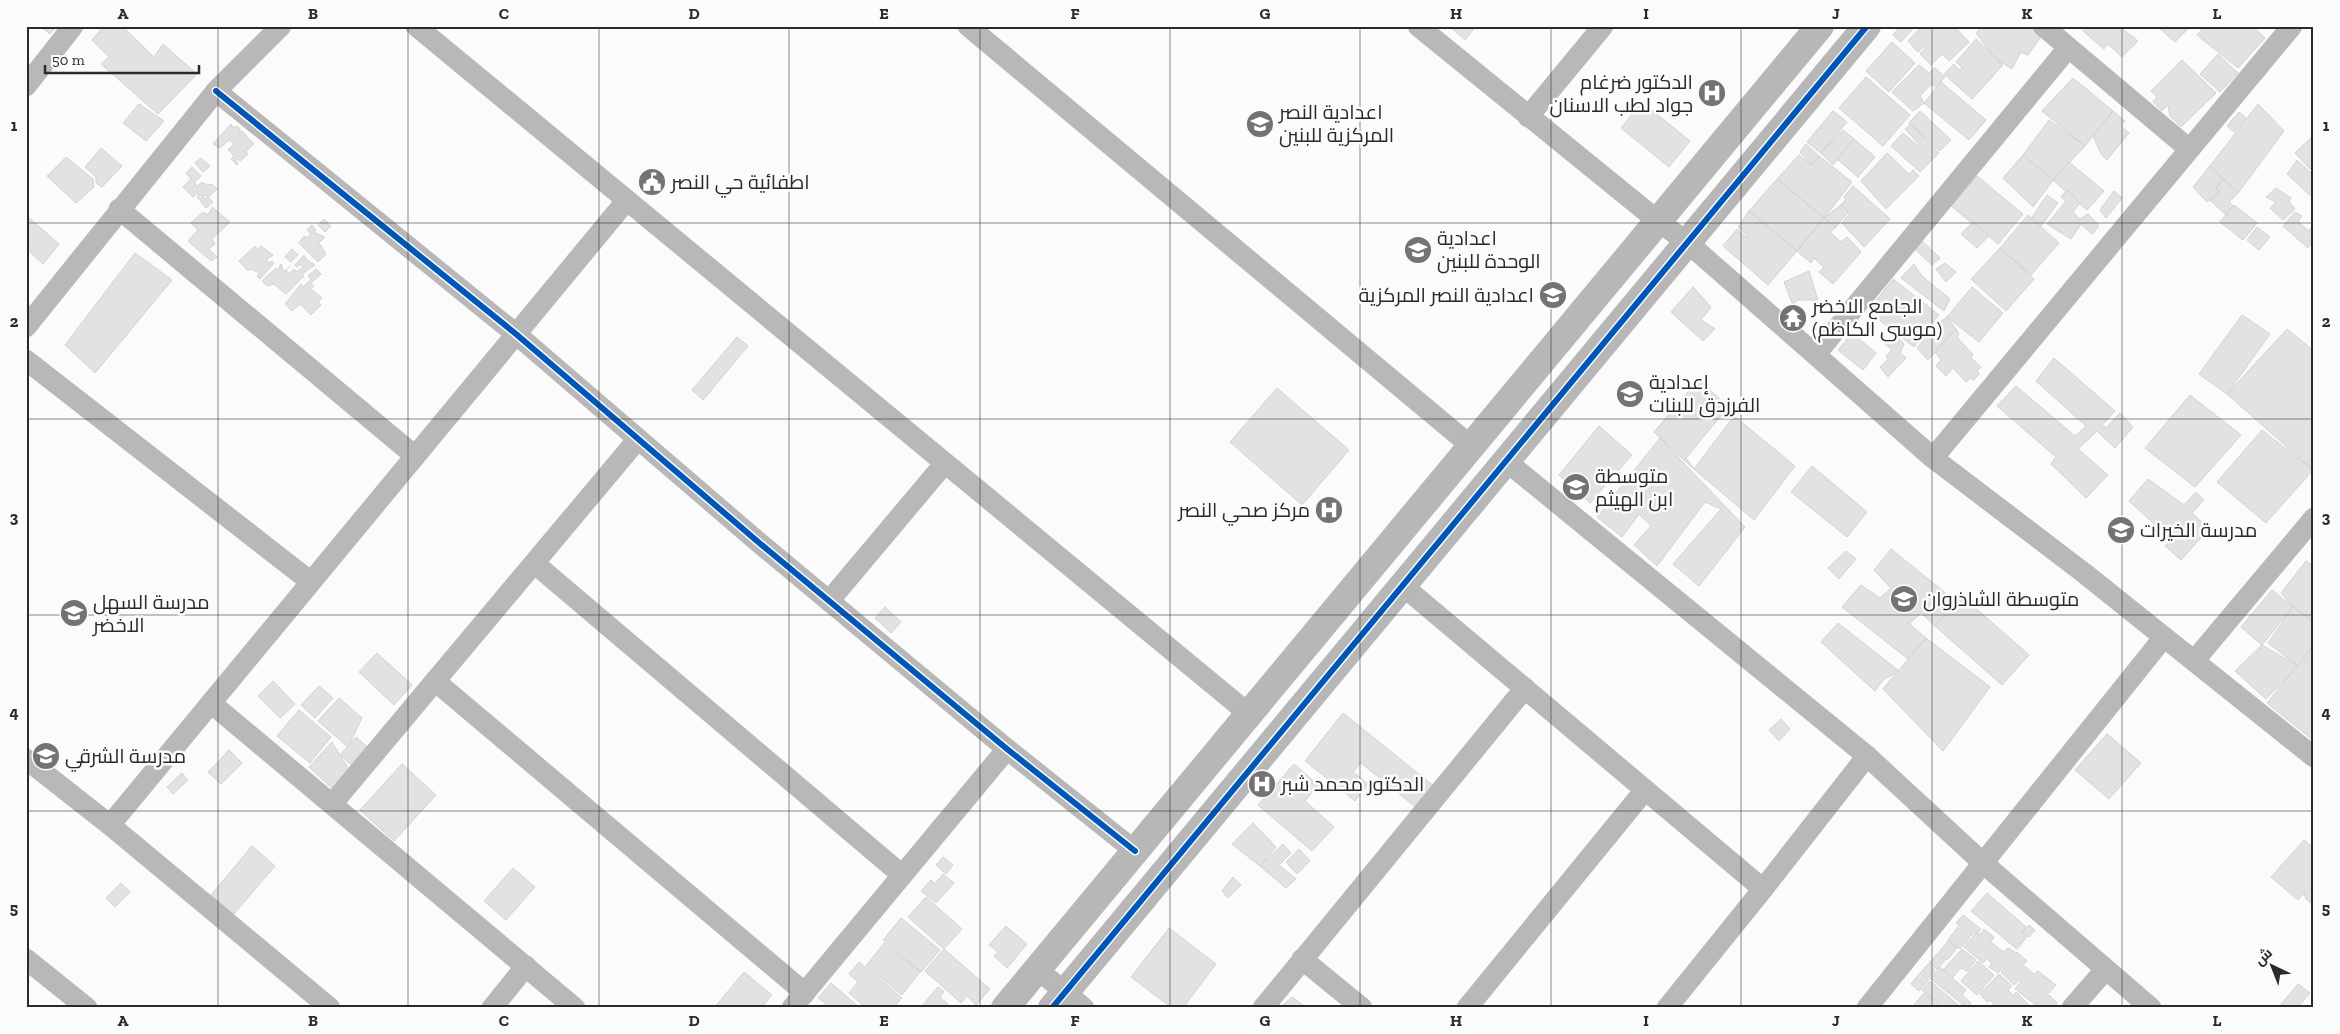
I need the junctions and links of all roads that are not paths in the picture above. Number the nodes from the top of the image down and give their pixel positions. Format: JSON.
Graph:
{"nodes":[{"id":1,"x":73,"y":26,"type":"edge"},
{"id":2,"x":281,"y":26,"type":"edge"},
{"id":3,"x":416,"y":26,"type":"edge"},
{"id":4,"x":968,"y":26,"type":"edge"},
{"id":5,"x":1418,"y":26,"type":"edge"},
{"id":6,"x":1604,"y":26,"type":"edge"},
{"id":7,"x":1820,"y":26,"type":"edge"},
{"id":8,"x":1866,"y":26,"type":"edge"},
{"id":9,"x":2043,"y":26,"type":"edge"},
{"id":10,"x":2284,"y":29,"type":"edge"},
{"id":11,"x":2068,"y":48,"type":"junction"},
{"id":12,"x":26,"y":86,"type":"edge"},
{"id":13,"x":216,"y":91,"type":"junction"},
{"id":14,"x":1528,"y":117,"type":"junction"},
{"id":15,"x":2189,"y":149,"type":"junction"},
{"id":16,"x":1689,"y":183,"type":"junction"},
{"id":17,"x":627,"y":200,"type":"junction"},
{"id":18,"x":1717,"y":207,"type":"junction"},
{"id":19,"x":119,"y":209,"type":"junction"},
{"id":20,"x":1658,"y":221,"type":"junction"},
{"id":21,"x":1688,"y":242,"type":"junction"},
{"id":22,"x":1626,"y":260,"type":"junction"},
{"id":23,"x":1653,"y":284,"type":"junction"},
{"id":24,"x":26,"y":327,"type":"edge"},
{"id":25,"x":516,"y":334,"type":"junction"},
{"id":26,"x":1816,"y":354,"type":"junction"},
{"id":27,"x":26,"y":360,"type":"edge"},
{"id":28,"x":638,"y":439,"type":"junction"},
{"id":29,"x":1471,"y":446,"type":"junction"},
{"id":30,"x":415,"y":456,"type":"junction"},
{"id":31,"x":1933,"y":458,"type":"junction"},
{"id":32,"x":1506,"y":461,"type":"junction"},
{"id":33,"x":945,"y":463,"type":"junction"},
{"id":34,"x":2314,"y":518,"type":"edge"},
{"id":35,"x":534,"y":563,"type":"junction"},
{"id":36,"x":311,"y":582,"type":"junction"},
{"id":37,"x":1402,"y":586,"type":"junction"},
{"id":38,"x":829,"y":601,"type":"junction"},
{"id":39,"x":2164,"y":636,"type":"junction"},
{"id":40,"x":2194,"y":661,"type":"junction"},
{"id":41,"x":436,"y":681,"type":"junction"},
{"id":42,"x":1525,"y":688,"type":"junction"},
{"id":43,"x":211,"y":703,"type":"junction"},
{"id":44,"x":1249,"y":714,"type":"junction"},
{"id":45,"x":1007,"y":749,"type":"junction"},
{"id":46,"x":1867,"y":756,"type":"junction"},
{"id":47,"x":2313,"y":756,"type":"edge"},
{"id":48,"x":26,"y":759,"type":"edge"},
{"id":49,"x":1645,"y":790,"type":"junction"},
{"id":50,"x":332,"y":804,"type":"junction"},
{"id":51,"x":110,"y":825,"type":"junction"},
{"id":52,"x":1135,"y":851,"type":"junction"},
{"id":53,"x":1983,"y":863,"type":"junction"},
{"id":54,"x":902,"y":875,"type":"junction"},
{"id":55,"x":1763,"y":889,"type":"junction"},
{"id":56,"x":1070,"y":929,"type":"junction"},
{"id":57,"x":1100,"y":949,"type":"junction"},
{"id":58,"x":26,"y":959,"type":"edge"},
{"id":59,"x":1302,"y":959,"type":"junction"},
{"id":60,"x":526,"y":966,"type":"junction"},
{"id":61,"x":1037,"y":969,"type":"junction"},
{"id":62,"x":2105,"y":970,"type":"junction"},
{"id":63,"x":799,"y":1000,"type":"edge"},
{"id":64,"x":1011,"y":1001,"type":"edge"},
{"id":65,"x":1067,"y":1002,"type":"edge"},
{"id":66,"x":87,"y":1008,"type":"edge"},
{"id":67,"x":330,"y":1008,"type":"edge"},
{"id":68,"x":492,"y":1008,"type":"edge"},
{"id":69,"x":575,"y":1008,"type":"edge"},
{"id":70,"x":1041,"y":1008,"type":"edge"},
{"id":71,"x":1263,"y":1008,"type":"edge"},
{"id":72,"x":1362,"y":1008,"type":"edge"},
{"id":73,"x":1467,"y":1008,"type":"edge"},
{"id":74,"x":1667,"y":1008,"type":"edge"},
{"id":75,"x":1867,"y":1008,"type":"edge"},
{"id":76,"x":2072,"y":1008,"type":"edge"},
{"id":77,"x":2151,"y":1008,"type":"edge"}],
"edges":[{"from":1,"to":12,"type":"street"},
{"from":2,"to":13,"type":"street"},
{"from":3,"to":17,"type":"street"},
{"from":4,"to":29,"type":"street"},
{"from":5,"to":14,"type":"street"},
{"from":6,"to":14,"type":"street"},
{"from":7,"to":16,"type":"street"},
{"from":8,"to":18,"type":"street"},
{"from":9,"to":11,"type":"street"},
{"from":10,"to":15,"type":"street"},
{"from":11,"to":15,"type":"street"},
{"from":11,"to":26,"type":"street"},
{"from":13,"to":19,"type":"street"},
{"from":13,"to":25,"type":"street"},
{"from":14,"to":20,"type":"street"},
{"from":15,"to":31,"type":"street"},
{"from":16,"to":18,"type":"street"},
{"from":16,"to":20,"type":"street"},
{"from":17,"to":25,"type":"street"},
{"from":17,"to":33,"type":"street"},
{"from":18,"to":21,"type":"street"},
{"from":19,"to":24,"type":"street"},
{"from":19,"to":30,"type":"street"},
{"from":20,"to":21,"type":"street"},
{"from":20,"to":22,"type":"street"},
{"from":21,"to":23,"type":"street"},
{"from":21,"to":26,"type":"street"},
{"from":22,"to":23,"type":"street"},
{"from":22,"to":29,"type":"street"},
{"from":23,"to":32,"type":"street"},
{"from":25,"to":28,"type":"street"},
{"from":25,"to":30,"type":"street"},
{"from":26,"to":31,"type":"street"},
{"from":27,"to":36,"type":"street"},
{"from":28,"to":35,"type":"street"},
{"from":28,"to":38,"type":"street"},
{"from":29,"to":44,"type":"street"},
{"from":30,"to":36,"type":"street"},
{"from":31,"to":39,"type":"street"},
{"from":32,"to":37,"type":"street"},
{"from":32,"to":46,"type":"street"},
{"from":33,"to":38,"type":"street"},
{"from":33,"to":44,"type":"street"},
{"from":34,"to":40,"type":"street"},
{"from":35,"to":41,"type":"street"},
{"from":35,"to":54,"type":"street"},
{"from":36,"to":43,"type":"street"},
{"from":37,"to":42,"type":"street"},
{"from":37,"to":57,"type":"street"},
{"from":38,"to":45,"type":"street"},
{"from":39,"to":40,"type":"street"},
{"from":39,"to":53,"type":"street"},
{"from":40,"to":47,"type":"street"},
{"from":41,"to":50,"type":"street"},
{"from":41,"to":63,"type":"street"},
{"from":42,"to":49,"type":"street"},
{"from":42,"to":59,"type":"street"},
{"from":43,"to":50,"type":"street"},
{"from":43,"to":51,"type":"street"},
{"from":44,"to":52,"type":"street"},
{"from":45,"to":52,"type":"street"},
{"from":45,"to":54,"type":"street"},
{"from":46,"to":53,"type":"street"},
{"from":46,"to":55,"type":"street"},
{"from":48,"to":51,"type":"street"},
{"from":49,"to":55,"type":"street"},
{"from":49,"to":73,"type":"street"},
{"from":50,"to":60,"type":"street"},
{"from":51,"to":67,"type":"street"},
{"from":52,"to":56,"type":"street"},
{"from":53,"to":62,"type":"street"},
{"from":53,"to":75,"type":"street"},
{"from":54,"to":63,"type":"street"},
{"from":55,"to":74,"type":"street"},
{"from":56,"to":57,"type":"street"},
{"from":56,"to":61,"type":"street"},
{"from":57,"to":65,"type":"street"},
{"from":58,"to":66,"type":"street"},
{"from":59,"to":71,"type":"street"},
{"from":59,"to":72,"type":"street"},
{"from":60,"to":68,"type":"street"},
{"from":60,"to":69,"type":"street"},
{"from":61,"to":64,"type":"street"},
{"from":61,"to":65,"type":"street"},
{"from":62,"to":76,"type":"street"},
{"from":62,"to":77,"type":"street"},
{"from":64,"to":70,"type":"street"}]}
